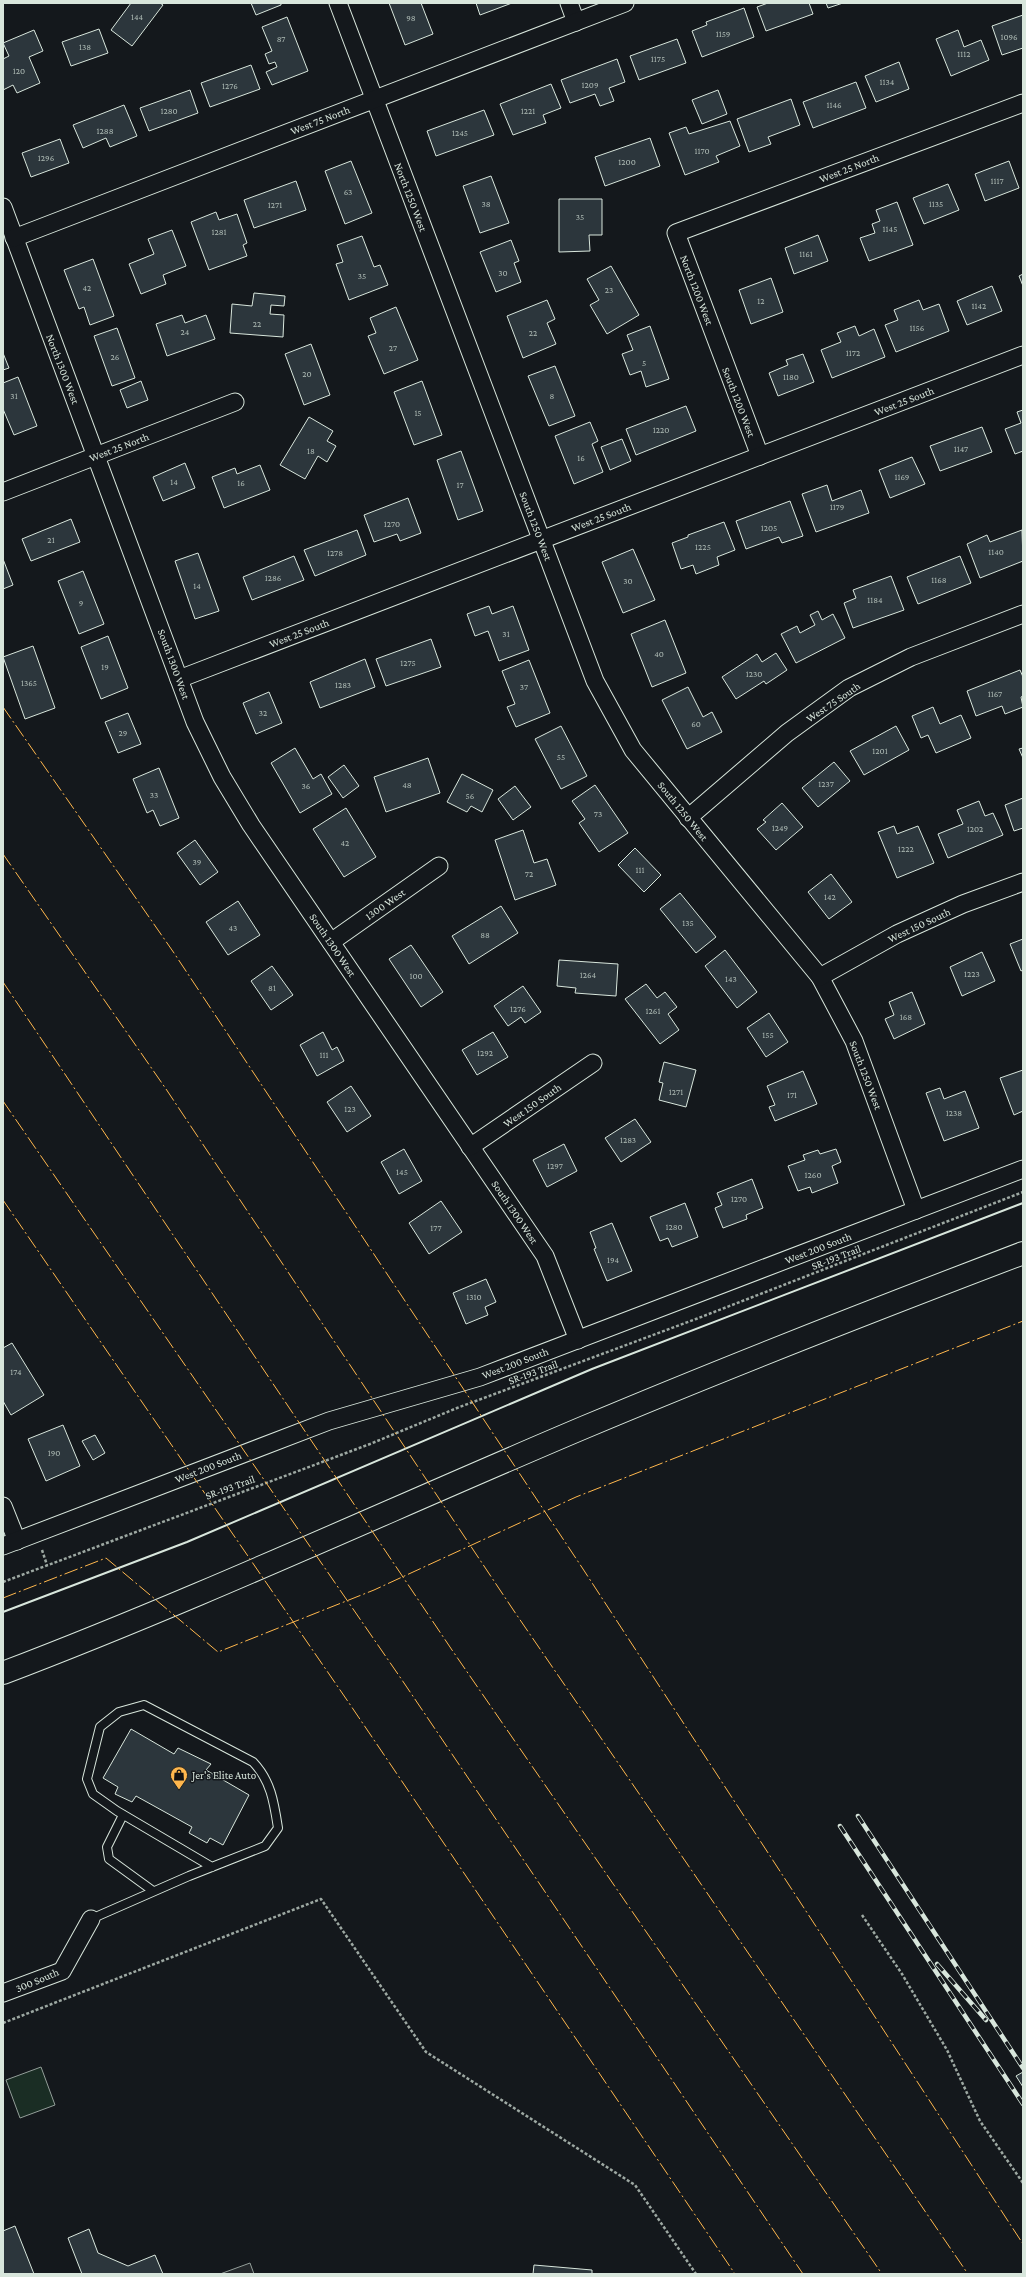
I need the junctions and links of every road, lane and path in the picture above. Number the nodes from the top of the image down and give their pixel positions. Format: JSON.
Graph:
{"nodes":[{"id":1,"x":338,"y":3,"type":"edge"},
{"id":2,"x":569,"y":3,"type":"edge"},
{"id":3,"x":625,"y":3,"type":"edge"},
{"id":4,"x":576,"y":22,"type":"junction"},
{"id":5,"x":374,"y":99,"type":"junction"},
{"id":6,"x":1023,"y":103,"type":"edge"},
{"id":7,"x":3,"y":207,"type":"edge"},
{"id":8,"x":676,"y":233,"type":"joint"},
{"id":9,"x":14,"y":238,"type":"junction"},
{"id":10,"x":719,"y":347,"type":"joint"},
{"id":11,"x":1023,"y":355,"type":"edge"},
{"id":12,"x":485,"y":391,"type":"joint"},
{"id":13,"x":235,"y":402,"type":"dead end"},
{"id":14,"x":96,"y":456,"type":"junction"},
{"id":15,"x":760,"y":456,"type":"junction"},
{"id":16,"x":3,"y":492,"type":"edge"},
{"id":17,"x":124,"y":530,"type":"joint"},
{"id":18,"x":541,"y":540,"type":"junction"},
{"id":19,"x":1023,"y":614,"type":"edge"},
{"id":20,"x":179,"y":679,"type":"junction"},
{"id":21,"x":688,"y":818,"type":"junction"},
{"id":22,"x":439,"y":866,"type":"dead end"},
{"id":23,"x":1023,"y":882,"type":"edge"},
{"id":24,"x":331,"y":942,"type":"junction"},
{"id":25,"x":820,"y":977,"type":"junction"},
{"id":26,"x":593,"y":1063,"type":"dead end"},
{"id":27,"x":470,"y":1147,"type":"junction"},
{"id":28,"x":1023,"y":1169,"type":"edge"},
{"id":29,"x":1023,"y":1192,"type":"edge"},
{"id":30,"x":916,"y":1210,"type":"junction"},
{"id":31,"x":1023,"y":1253,"type":"edge"},
{"id":32,"x":578,"y":1340,"type":"junction"},
{"id":33,"x":3,"y":1506,"type":"edge"},
{"id":34,"x":10,"y":1544,"type":"edge"},
{"id":35,"x":41,"y":1548,"type":"dead end"},
{"id":36,"x":47,"y":1565,"type":"junction"},
{"id":37,"x":3,"y":1582,"type":"edge"},
{"id":38,"x":3,"y":1674,"type":"edge"},
{"id":39,"x":123,"y":1814,"type":"junction"},
{"id":40,"x":212,"y":1867,"type":"junction"},
{"id":41,"x":153,"y":1891,"type":"junction"},
{"id":42,"x":862,"y":1915,"type":"dead end"},
{"id":43,"x":91,"y":1919,"type":"joint"},
{"id":44,"x":3,"y":1994,"type":"edge"},
{"id":45,"x":3,"y":2023,"type":"edge"},
{"id":46,"x":1023,"y":2183,"type":"edge"},
{"id":47,"x":696,"y":2274,"type":"edge"}],
"edges":[{"from":1,"to":5,"type":"street","name":"North 1250 West"},
{"from":2,"to":4,"type":"street"},
{"from":3,"to":4,"type":"street","name":"West 75 North"},
{"from":4,"to":5,"type":"street","name":"West 75 North"},
{"from":5,"to":9,"type":"street","name":"West 75 North"},
{"from":5,"to":12,"type":"street","name":"North 1250 West"},
{"from":6,"to":8,"type":"street","name":"West 25 North"},
{"from":7,"to":9,"type":"street","name":"North 1300 West"},
{"from":8,"to":10,"type":"street","name":"North 1200 West"},
{"from":9,"to":14,"type":"street","name":"North 1300 West"},
{"from":10,"to":15,"type":"street","name":"South 1200 West"},
{"from":11,"to":15,"type":"street","name":"West 25 South"},
{"from":12,"to":18,"type":"street","name":"South 1250 West"},
{"from":13,"to":14,"type":"street","name":"West 25 North"},
{"from":14,"to":16,"type":"street","name":"West 25 North"},
{"from":14,"to":17,"type":"street","name":"North 1300 West"},
{"from":15,"to":18,"type":"street","name":"West 25 South"},
{"from":17,"to":20,"type":"street","name":"South 1300 West"},
{"from":18,"to":20,"type":"street","name":"West 25 South"},
{"from":18,"to":21,"type":"street","name":"South 1250 West"},
{"from":19,"to":21,"type":"street","name":"West 75 South"},
{"from":20,"to":24,"type":"street","name":"South 1300 West"},
{"from":21,"to":25,"type":"street","name":"South 1250 West"},
{"from":22,"to":24,"type":"street","name":"1300 West"},
{"from":23,"to":25,"type":"street","name":"West 150 South"},
{"from":24,"to":27,"type":"street","name":"South 1300 West"},
{"from":25,"to":30,"type":"street","name":"South 1250 West"},
{"from":26,"to":27,"type":"street","name":"West 150 South"},
{"from":27,"to":32,"type":"street","name":"South 1300 West"},
{"from":28,"to":30,"type":"street","name":"West 200 South"},
{"from":29,"to":36,"type":"path","name":"SR-193 Trail"},
{"from":30,"to":32,"type":"street","name":"West 200 South"},
{"from":31,"to":38,"type":"main road"},
{"from":32,"to":34,"type":"street","name":"West 200 South"},
{"from":33,"to":34,"type":"street"},
{"from":35,"to":36,"type":"path"},
{"from":36,"to":37,"type":"path","name":"SR-193 Trail"},
{"from":39,"to":40,"type":"lane"},
{"from":39,"to":40,"type":"lane"},
{"from":39,"to":41,"type":"lane"},
{"from":40,"to":41,"type":"lane"},
{"from":41,"to":43,"type":"lane"},
{"from":42,"to":46,"type":"path"},
{"from":43,"to":44,"type":"street","name":"300 South"},
{"from":45,"to":47,"type":"path"}]}
